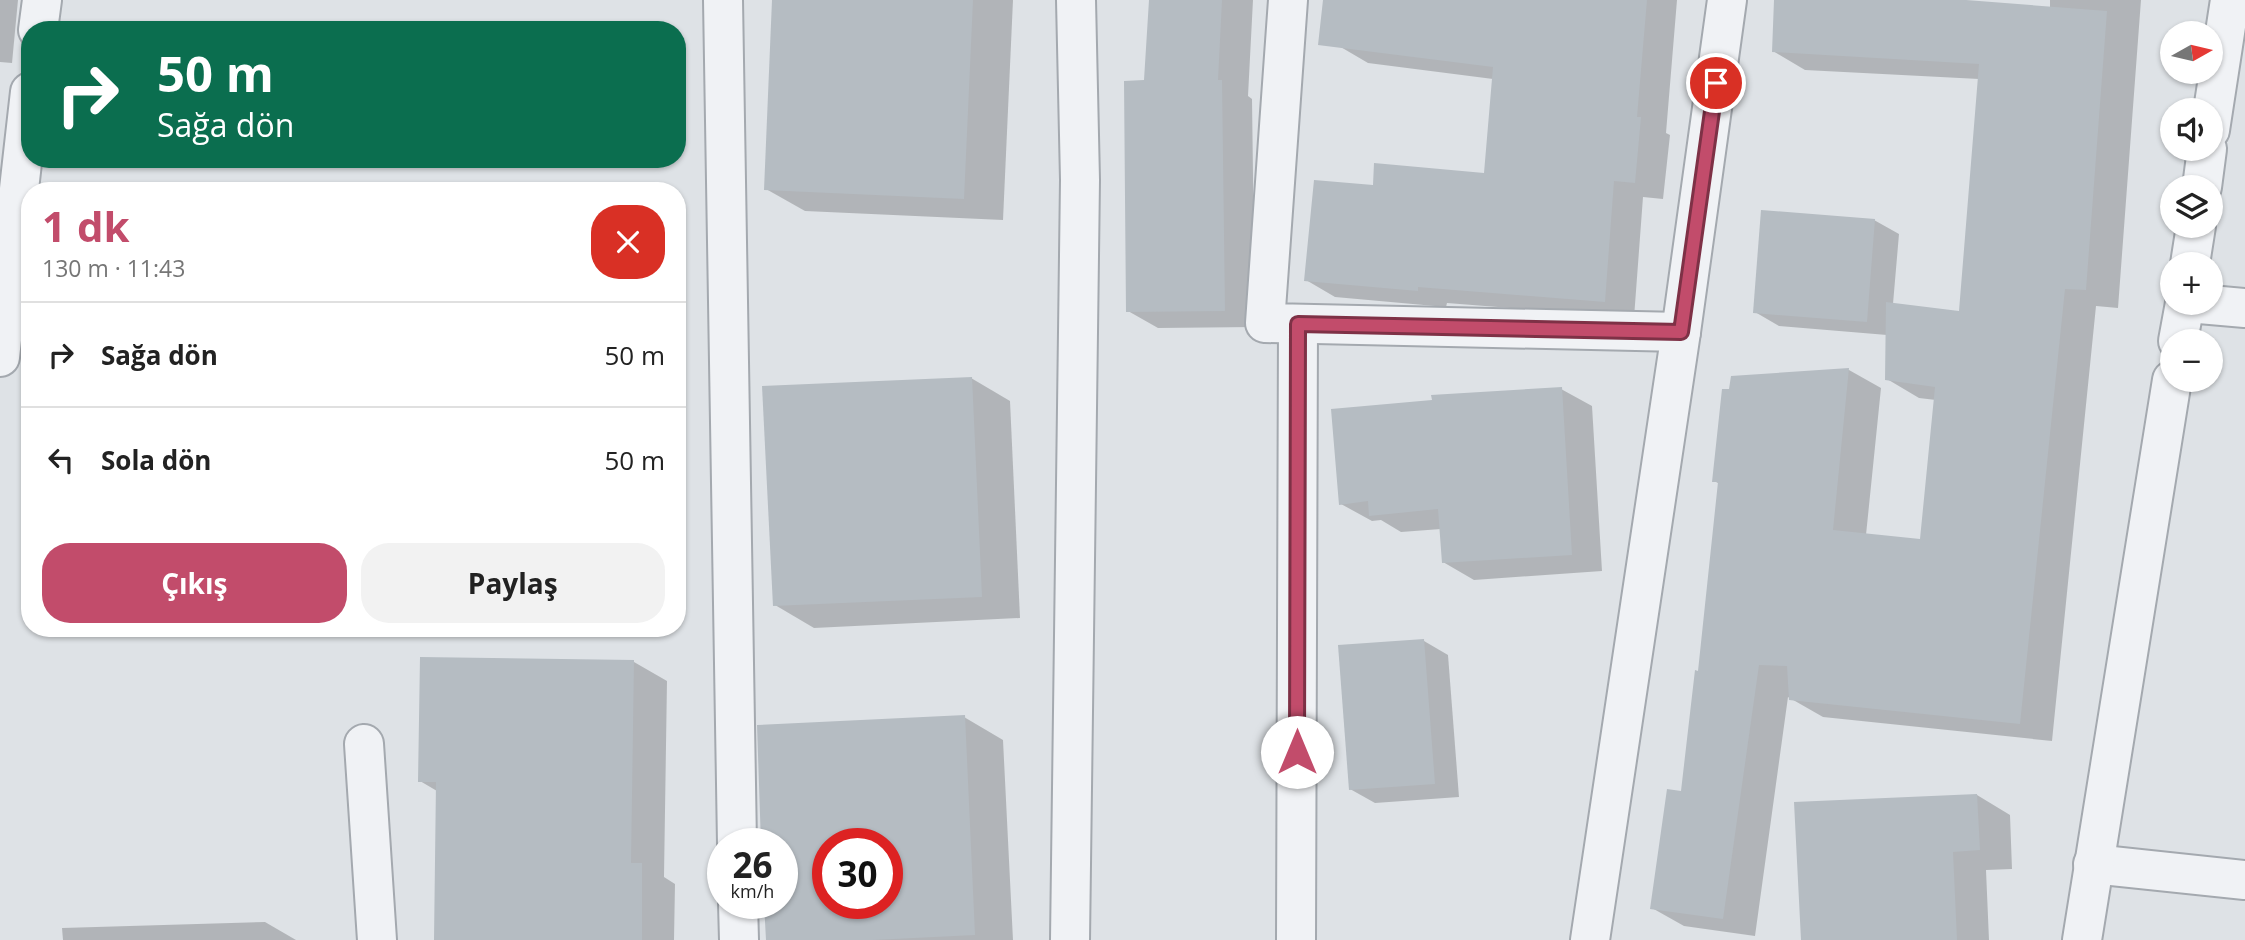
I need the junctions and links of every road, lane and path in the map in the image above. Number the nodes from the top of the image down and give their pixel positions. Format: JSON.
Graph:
{"nodes":[{"id":1,"x":42,"y":0,"type":"edge"},
{"id":2,"x":723,"y":0,"type":"edge"},
{"id":3,"x":1076,"y":0,"type":"edge"},
{"id":4,"x":1288,"y":0,"type":"edge"},
{"id":5,"x":1727,"y":0,"type":"edge"},
{"id":6,"x":2230,"y":0,"type":"edge"},
{"id":7,"x":39,"y":21,"type":"edge"},
{"id":8,"x":2215,"y":98,"type":"edge"},
{"id":9,"x":21,"y":168,"type":"edge"},
{"id":10,"x":2223,"y":306,"type":"edge"},
{"id":11,"x":2245,"y":308,"type":"edge"},
{"id":12,"x":1298,"y":324,"type":"junction"},
{"id":13,"x":1681,"y":332,"type":"junction"},
{"id":14,"x":0,"y":357,"type":"edge"},
{"id":15,"x":2170,"y":392,"type":"edge"},
{"id":16,"x":364,"y":744,"type":"dead end"},
{"id":17,"x":737,"y":828,"type":"edge"},
{"id":18,"x":2093,"y":864,"type":"junction"},
{"id":19,"x":2245,"y":880,"type":"edge"},
{"id":20,"x":738,"y":919,"type":"edge"},
{"id":21,"x":377,"y":940,"type":"edge"},
{"id":22,"x":739,"y":940,"type":"edge"},
{"id":23,"x":1070,"y":940,"type":"edge"},
{"id":24,"x":1296,"y":940,"type":"edge"},
{"id":25,"x":1590,"y":940,"type":"edge"},
{"id":26,"x":2082,"y":940,"type":"edge"}],
"edges":[{"from":1,"to":7,"type":"street"},
{"from":2,"to":17,"type":"street"},
{"from":3,"to":23,"type":"street"},
{"from":4,"to":12,"type":"street"},
{"from":5,"to":13,"type":"street"},
{"from":6,"to":8,"type":"street"},
{"from":9,"to":14,"type":"street"},
{"from":10,"to":11,"type":"street"},
{"from":12,"to":13,"type":"street"},
{"from":12,"to":24,"type":"street"},
{"from":13,"to":25,"type":"street"},
{"from":15,"to":18,"type":"street"},
{"from":16,"to":21,"type":"street"},
{"from":18,"to":19,"type":"street"},
{"from":18,"to":26,"type":"street"},
{"from":20,"to":22,"type":"street"}]}
